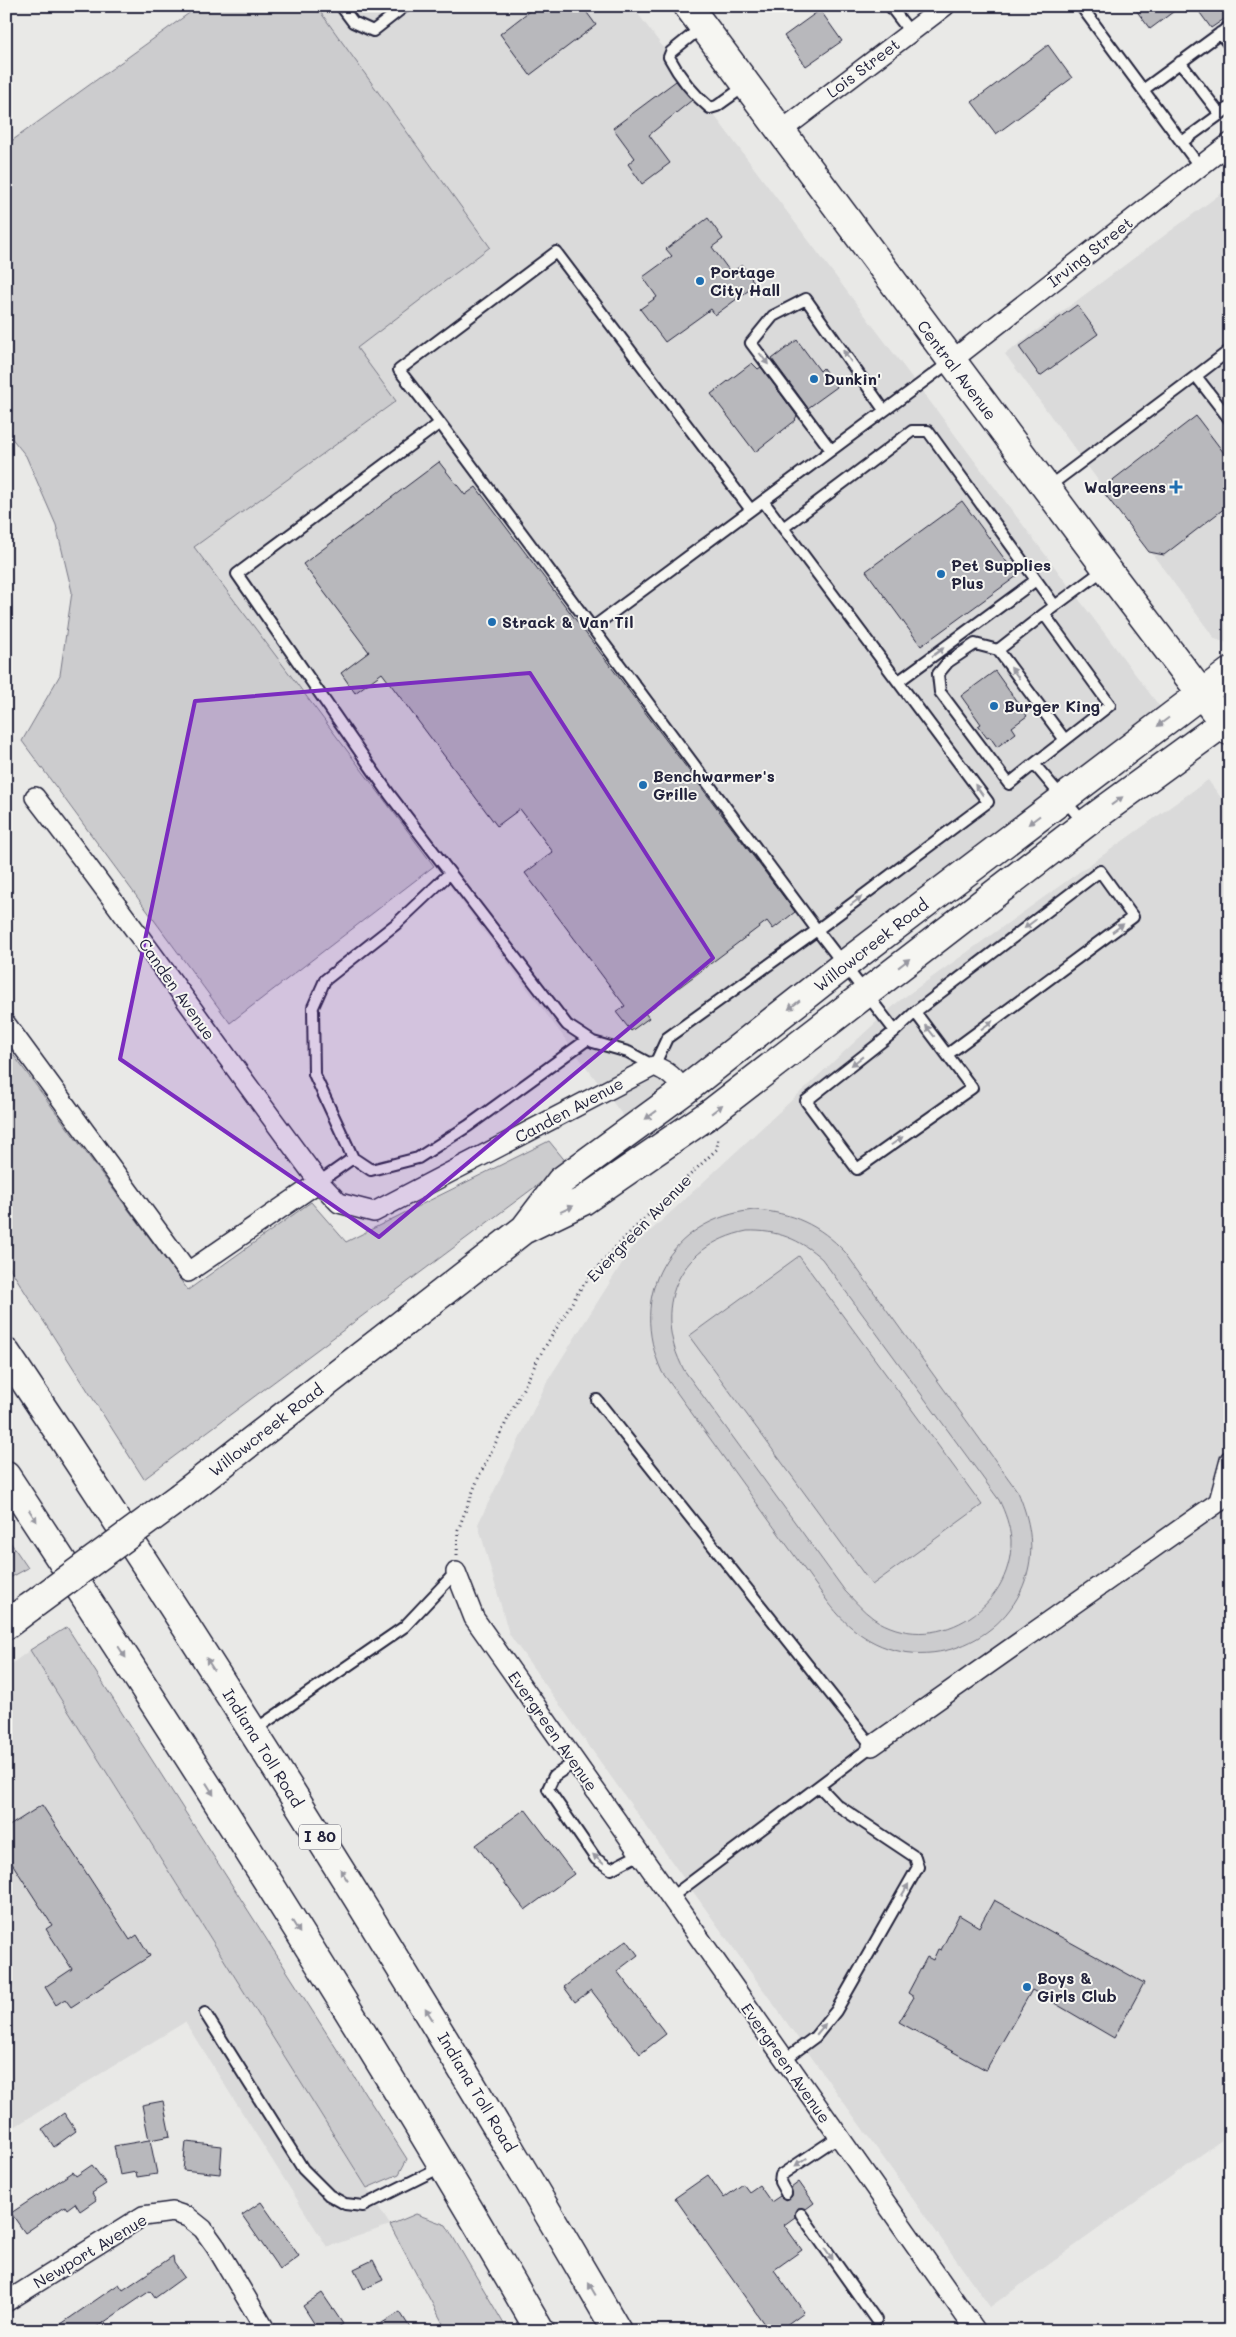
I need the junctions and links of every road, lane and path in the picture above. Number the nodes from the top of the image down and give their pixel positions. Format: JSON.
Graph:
{"nodes":[{"id":1,"x":341,"y":6,"type":"edge"},
{"id":2,"x":405,"y":6,"type":"edge"},
{"id":3,"x":890,"y":6,"type":"edge"},
{"id":4,"x":946,"y":6,"type":"edge"},
{"id":5,"x":1081,"y":6,"type":"edge"},
{"id":6,"x":696,"y":16,"type":"edge"},
{"id":7,"x":1230,"y":26,"type":"edge"},
{"id":8,"x":910,"y":32,"type":"junction"},
{"id":9,"x":1220,"y":33,"type":"junction"},
{"id":10,"x":1230,"y":46,"type":"edge"},
{"id":11,"x":1180,"y":62,"type":"junction"},
{"id":12,"x":747,"y":85,"type":"junction"},
{"id":13,"x":1143,"y":90,"type":"junction"},
{"id":14,"x":1230,"y":106,"type":"edge"},
{"id":15,"x":1220,"y":114,"type":"junction"},
{"id":16,"x":781,"y":131,"type":"junction"},
{"id":17,"x":1182,"y":142,"type":"junction"},
{"id":18,"x":1228,"y":148,"type":"edge"},
{"id":19,"x":1200,"y":167,"type":"junction"},
{"id":20,"x":1230,"y":350,"type":"edge"},
{"id":21,"x":951,"y":361,"type":"junction"},
{"id":22,"x":1196,"y":376,"type":"junction"},
{"id":23,"x":884,"y":410,"type":"junction"},
{"id":24,"x":1230,"y":420,"type":"edge"},
{"id":25,"x":440,"y":422,"type":"junction"},
{"id":26,"x":831,"y":450,"type":"junction"},
{"id":27,"x":1046,"y":488,"type":"junction"},
{"id":28,"x":762,"y":501,"type":"junction"},
{"id":29,"x":750,"y":510,"type":"junction"},
{"id":30,"x":783,"y":528,"type":"junction"},
{"id":31,"x":1106,"y":568,"type":"junction"},
{"id":32,"x":1036,"y":580,"type":"junction"},
{"id":33,"x":1055,"y":606,"type":"junction"},
{"id":34,"x":1044,"y":614,"type":"junction"},
{"id":35,"x":592,"y":628,"type":"junction"},
{"id":36,"x":998,"y":650,"type":"junction"},
{"id":37,"x":1230,"y":672,"type":"edge"},
{"id":38,"x":899,"y":681,"type":"junction"},
{"id":39,"x":1202,"y":692,"type":"junction"},
{"id":40,"x":1228,"y":724,"type":"edge"},
{"id":41,"x":1065,"y":740,"type":"junction"},
{"id":42,"x":1034,"y":764,"type":"junction"},
{"id":43,"x":35,"y":796,"type":"dead end"},
{"id":44,"x":1064,"y":797,"type":"junction"},
{"id":45,"x":1085,"y":824,"type":"junction"},
{"id":46,"x":450,"y":872,"type":"junction"},
{"id":47,"x":817,"y":930,"type":"junction"},
{"id":48,"x":844,"y":965,"type":"junction"},
{"id":49,"x":866,"y":993,"type":"junction"},
{"id":50,"x":915,"y":1012,"type":"junction"},
{"id":51,"x":6,"y":1024,"type":"edge"},
{"id":52,"x":895,"y":1031,"type":"junction"},
{"id":53,"x":588,"y":1039,"type":"junction"},
{"id":54,"x":948,"y":1054,"type":"junction"},
{"id":55,"x":654,"y":1066,"type":"junction"},
{"id":56,"x":684,"y":1091,"type":"junction"},
{"id":57,"x":712,"y":1113,"type":"junction"},
{"id":58,"x":353,"y":1158,"type":"junction"},
{"id":59,"x":319,"y":1182,"type":"junction"},
{"id":60,"x":524,"y":1230,"type":"junction"},
{"id":61,"x":6,"y":1353,"type":"edge"},
{"id":62,"x":597,"y":1400,"type":"dead end"},
{"id":63,"x":1230,"y":1460,"type":"edge"},
{"id":64,"x":6,"y":1476,"type":"edge"},
{"id":65,"x":1224,"y":1498,"type":"edge"},
{"id":66,"x":456,"y":1572,"type":"junction"},
{"id":67,"x":6,"y":1625,"type":"edge"},
{"id":68,"x":253,"y":1731,"type":"junction"},
{"id":69,"x":872,"y":1746,"type":"junction"},
{"id":70,"x":575,"y":1762,"type":"junction"},
{"id":71,"x":819,"y":1786,"type":"junction"},
{"id":72,"x":640,"y":1854,"type":"junction"},
{"id":73,"x":670,"y":1898,"type":"junction"},
{"id":74,"x":206,"y":2013,"type":"dead end"},
{"id":75,"x":784,"y":2060,"type":"junction"},
{"id":76,"x":838,"y":2137,"type":"junction"},
{"id":77,"x":444,"y":2166,"type":"junction"},
{"id":78,"x":786,"y":2193,"type":"dead end"},
{"id":79,"x":801,"y":2214,"type":"dead end"},
{"id":80,"x":6,"y":2302,"type":"edge"},
{"id":81,"x":876,"y":2320,"type":"dead end"},
{"id":82,"x":266,"y":2331,"type":"edge"},
{"id":83,"x":540,"y":2331,"type":"edge"},
{"id":84,"x":617,"y":2331,"type":"edge"},
{"id":85,"x":976,"y":2331,"type":"edge"}],
"edges":[{"from":1,"to":2,"type":"lane"},
{"from":3,"to":8,"type":"lane"},
{"from":4,"to":8,"type":"street","name":"Lois Street"},
{"from":5,"to":13,"type":"lane"},
{"from":6,"to":12,"type":"main road","name":"Central Avenue"},
{"from":6,"to":12,"type":"lane"},
{"from":7,"to":9,"type":"lane"},
{"from":8,"to":16,"type":"street","name":"Lois Street"},
{"from":9,"to":10,"type":"lane"},
{"from":9,"to":11,"type":"lane"},
{"from":11,"to":13,"type":"lane"},
{"from":11,"to":15,"type":"lane"},
{"from":12,"to":16,"type":"main road","name":"Central Avenue"},
{"from":13,"to":17,"type":"lane"},
{"from":14,"to":15,"type":"lane"},
{"from":15,"to":17,"type":"lane"},
{"from":16,"to":21,"type":"main road","name":"Central Avenue"},
{"from":17,"to":19,"type":"lane"},
{"from":18,"to":19,"type":"street","name":"Irving Street"},
{"from":19,"to":21,"type":"street","name":"Irving Street"},
{"from":20,"to":22,"type":"lane"},
{"from":21,"to":23,"type":"lane"},
{"from":21,"to":27,"type":"main road","name":"Central Avenue"},
{"from":22,"to":24,"type":"lane"},
{"from":22,"to":27,"type":"lane"},
{"from":23,"to":26,"type":"lane"},
{"from":23,"to":26,"type":"lane","one_way":true},
{"from":25,"to":29,"type":"lane"},
{"from":25,"to":35,"type":"lane"},
{"from":25,"to":46,"type":"lane"},
{"from":26,"to":28,"type":"lane"},
{"from":27,"to":31,"type":"main road","name":"Central Avenue"},
{"from":28,"to":29,"type":"lane"},
{"from":28,"to":30,"type":"lane"},
{"from":29,"to":35,"type":"lane"},
{"from":30,"to":32,"type":"lane"},
{"from":30,"to":38,"type":"lane"},
{"from":31,"to":33,"type":"lane"},
{"from":31,"to":39,"type":"main road","name":"Central Avenue"},
{"from":32,"to":33,"type":"lane"},
{"from":38,"to":32,"type":"lane","one_way":true},
{"from":33,"to":34,"type":"lane"},
{"from":34,"to":36,"type":"lane"},
{"from":34,"to":41,"type":"lane"},
{"from":35,"to":47,"type":"lane"},
{"from":41,"to":36,"type":"lane","one_way":true},
{"from":36,"to":42,"type":"lane"},
{"from":37,"to":39,"type":"main road","name":"Willowcreek Road"},
{"from":47,"to":38,"type":"lane","one_way":true},
{"from":39,"to":40,"type":"main road","name":"Central Avenue"},
{"from":39,"to":44,"type":"main road","name":"Willowcreek Road","one_way":true},
{"from":45,"to":40,"type":"main road","name":"Willowcreek Road","one_way":true},
{"from":41,"to":42,"type":"lane"},
{"from":42,"to":44,"type":"lane"},
{"from":43,"to":59,"type":"street","name":"Canden Avenue"},
{"from":44,"to":45,"type":"lane"},
{"from":44,"to":48,"type":"main road","name":"Willowcreek Road","one_way":true},
{"from":49,"to":45,"type":"main road","name":"Willowcreek Road","one_way":true},
{"from":46,"to":53,"type":"lane"},
{"from":46,"to":58,"type":"lane"},
{"from":47,"to":48,"type":"lane"},
{"from":47,"to":55,"type":"lane"},
{"from":48,"to":49,"type":"lane"},
{"from":48,"to":56,"type":"main road","name":"Willowcreek Road","one_way":true},
{"from":49,"to":52,"type":"lane"},
{"from":57,"to":49,"type":"main road","name":"Willowcreek Road","one_way":true},
{"from":50,"to":52,"type":"lane"},
{"from":54,"to":50,"type":"lane","one_way":true},
{"from":54,"to":50,"type":"lane","one_way":true},
{"from":51,"to":59,"type":"street"},
{"from":52,"to":54,"type":"lane","one_way":true},
{"from":53,"to":55,"type":"lane"},
{"from":53,"to":58,"type":"lane"},
{"from":55,"to":56,"type":"street"},
{"from":55,"to":59,"type":"street","name":"Canden Avenue"},
{"from":56,"to":60,"type":"main road","name":"Willowcreek Road","one_way":true},
{"from":60,"to":57,"type":"main road","name":"Willowcreek Road","one_way":true},
{"from":57,"to":66,"type":"path","name":"Evergreen Avenue"},
{"from":58,"to":59,"type":"lane"},
{"from":60,"to":67,"type":"main road","name":"Willowcreek Road","bridge":true},
{"from":68,"to":61,"type":"main road","name":"Indiana Toll Road","number":"I 80","one_way":true},
{"from":62,"to":69,"type":"lane"},
{"from":63,"to":65,"type":"street"},
{"from":64,"to":77,"type":"main road","one_way":true},
{"from":65,"to":69,"type":"street"},
{"from":66,"to":68,"type":"lane"},
{"from":66,"to":70,"type":"street","name":"Evergreen Avenue"},
{"from":84,"to":68,"type":"main road","name":"Indiana Toll Road","number":"I 80","one_way":true},
{"from":69,"to":71,"type":"lane"},
{"from":70,"to":72,"type":"street","name":"Evergreen Avenue"},
{"from":72,"to":70,"type":"lane","one_way":true},
{"from":71,"to":73,"type":"lane"},
{"from":75,"to":71,"type":"lane","one_way":true},
{"from":72,"to":73,"type":"street","name":"Evergreen Avenue"},
{"from":73,"to":75,"type":"street","name":"Evergreen Avenue"},
{"from":74,"to":77,"type":"lane"},
{"from":75,"to":76,"type":"street","name":"Evergreen Avenue"},
{"from":76,"to":78,"type":"lane","one_way":true},
{"from":76,"to":85,"type":"street","name":"Evergreen Avenue"},
{"from":77,"to":83,"type":"main road"},
{"from":79,"to":81,"type":"lane","one_way":true},
{"from":80,"to":82,"type":"street","name":"Newport Avenue"}]}
